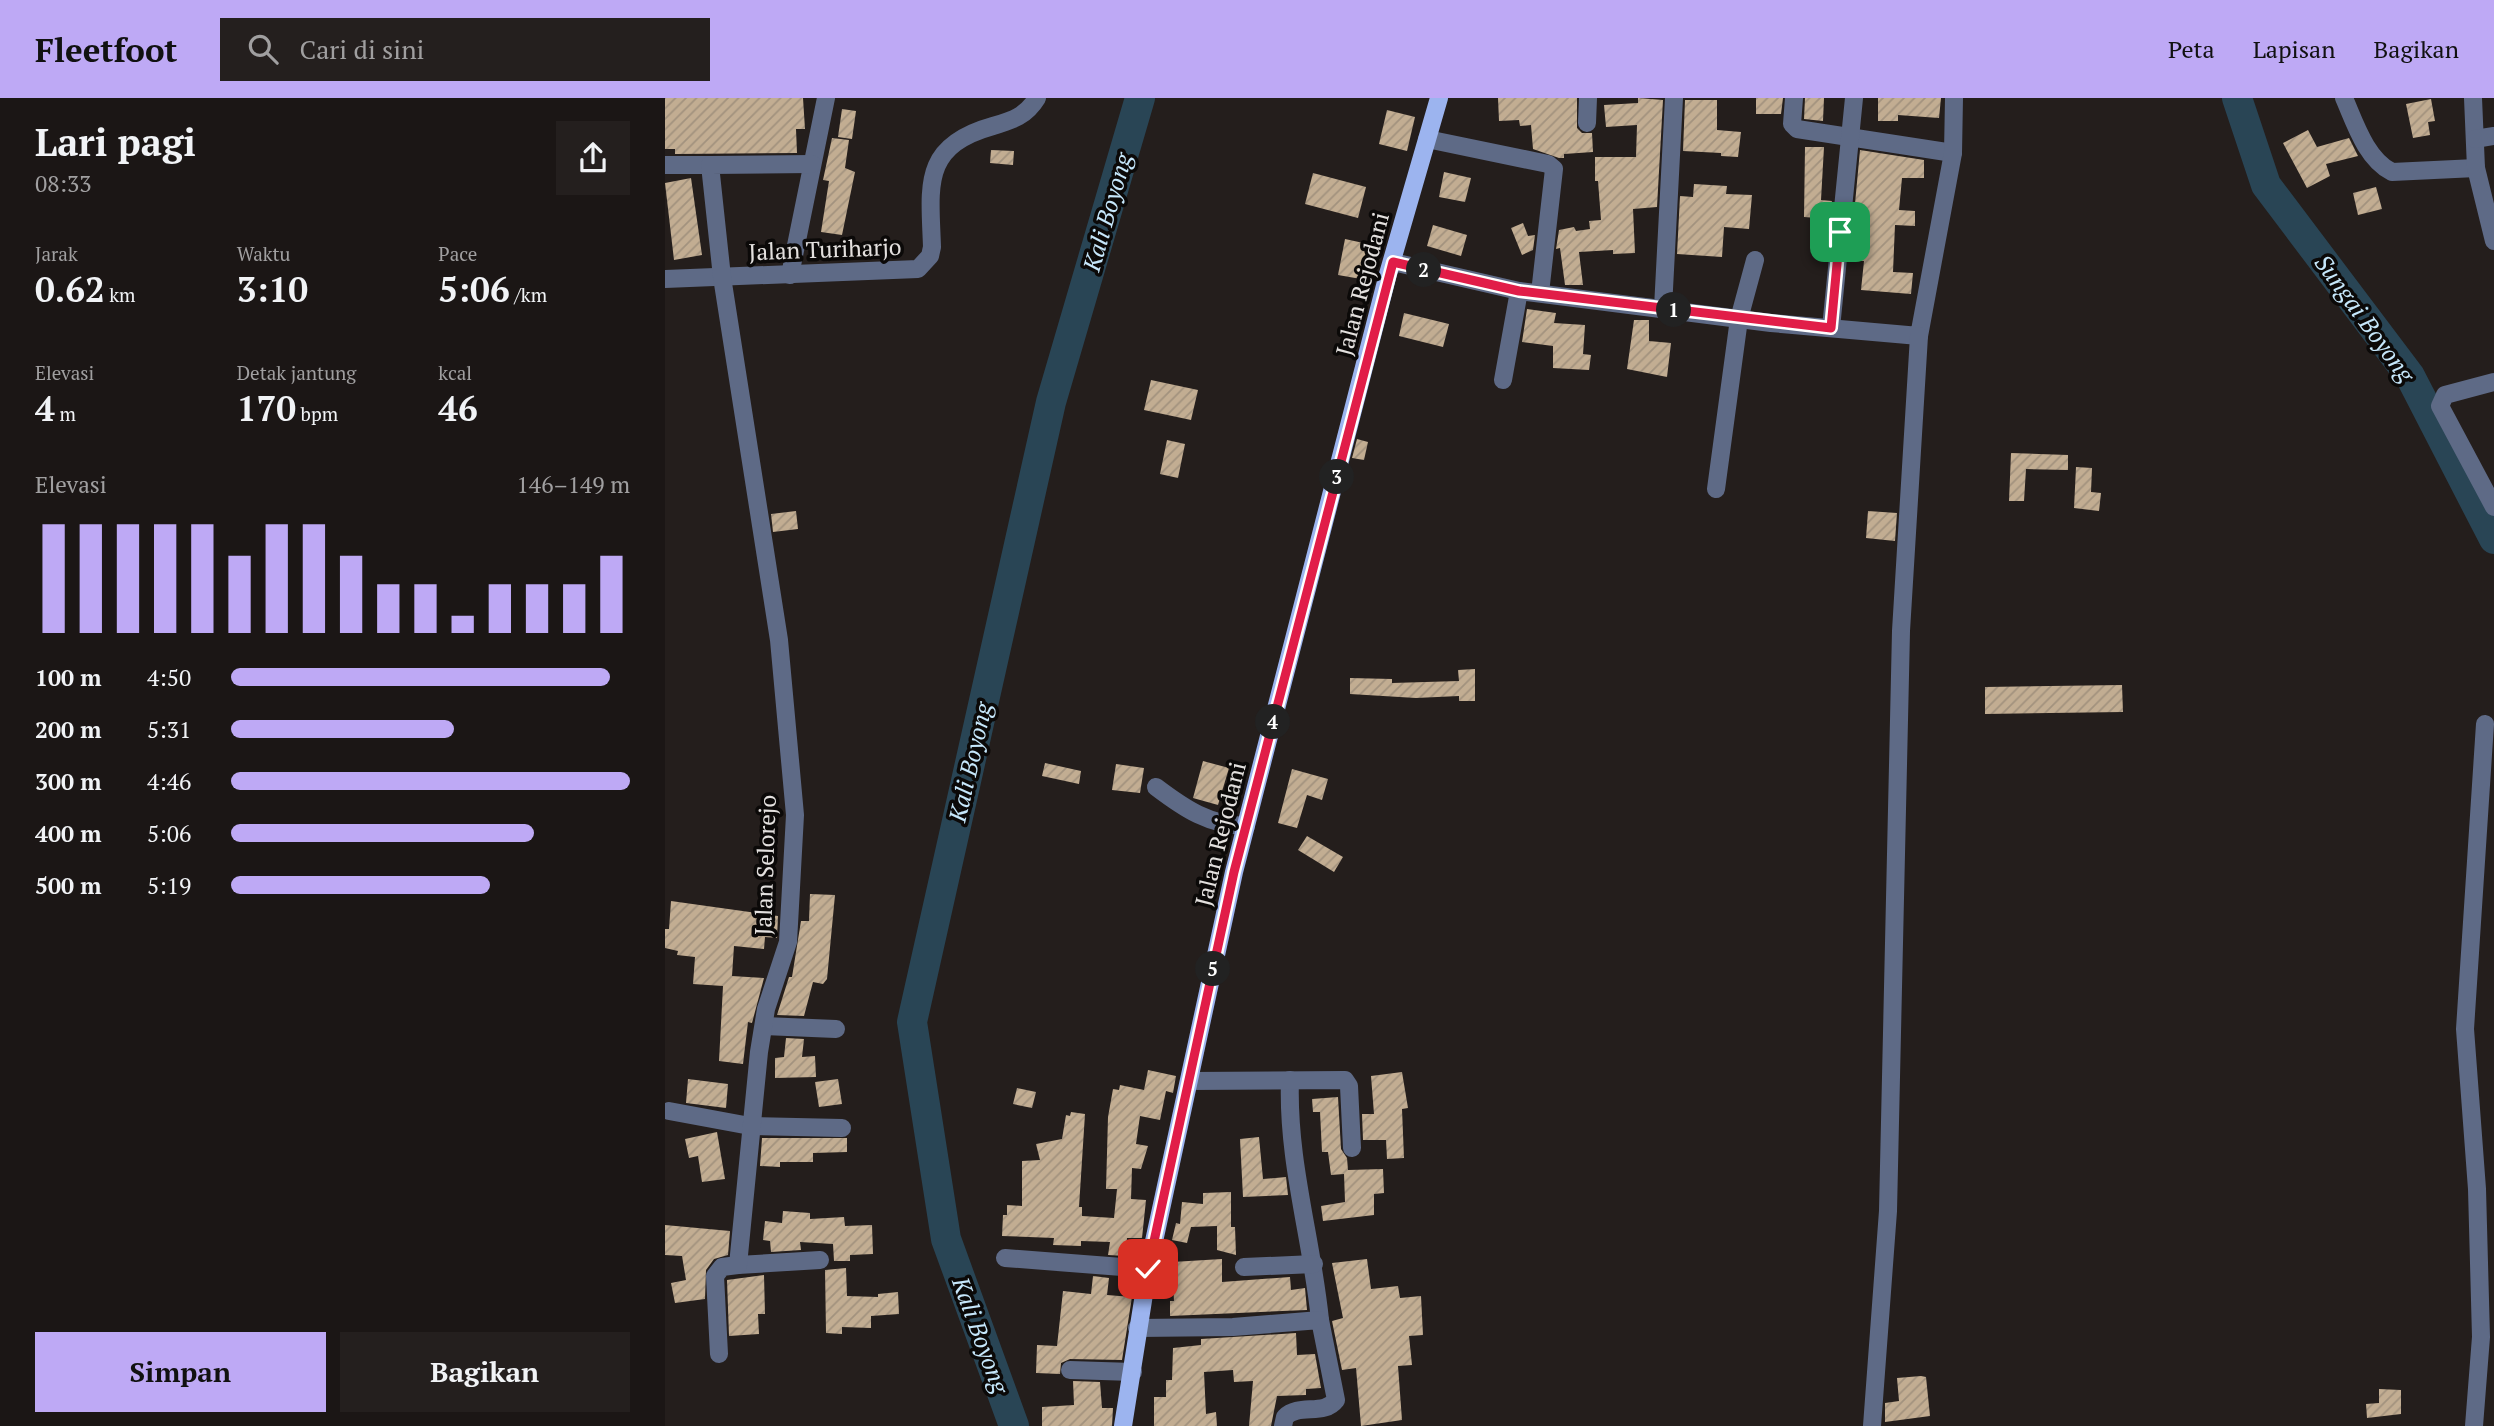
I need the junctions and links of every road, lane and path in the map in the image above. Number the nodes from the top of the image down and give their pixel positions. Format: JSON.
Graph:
{"nodes":[{"id":1,"x":826,"y":98,"type":"edge"},
{"id":2,"x":1037,"y":98,"type":"edge"},
{"id":3,"x":1439,"y":98,"type":"edge"},
{"id":4,"x":1588,"y":98,"type":"edge"},
{"id":5,"x":1674,"y":98,"type":"edge"},
{"id":6,"x":1794,"y":98,"type":"edge"},
{"id":7,"x":1854,"y":98,"type":"edge"},
{"id":8,"x":1954,"y":98,"type":"edge"},
{"id":9,"x":2344,"y":98,"type":"edge"},
{"id":10,"x":2473,"y":98,"type":"edge"},
{"id":11,"x":1587,"y":123,"type":"dead end"},
{"id":12,"x":1850,"y":136,"type":"junction"},
{"id":13,"x":2494,"y":136,"type":"edge"},
{"id":14,"x":1427,"y":139,"type":"junction"},
{"id":15,"x":2475,"y":139,"type":"junction"},
{"id":16,"x":1953,"y":153,"type":"junction"},
{"id":17,"x":812,"y":164,"type":"junction"},
{"id":18,"x":665,"y":165,"type":"edge"},
{"id":19,"x":710,"y":165,"type":"junction"},
{"id":20,"x":2476,"y":168,"type":"junction"},
{"id":21,"x":2489,"y":204,"type":"edge"},
{"id":22,"x":2494,"y":241,"type":"edge"},
{"id":23,"x":1755,"y":260,"type":"dead end"},
{"id":24,"x":1393,"y":262,"type":"junction"},
{"id":25,"x":790,"y":275,"type":"junction"},
{"id":26,"x":722,"y":277,"type":"junction"},
{"id":27,"x":665,"y":279,"type":"edge"},
{"id":28,"x":1519,"y":291,"type":"junction"},
{"id":29,"x":1540,"y":293,"type":"junction"},
{"id":30,"x":1663,"y":309,"type":"junction"},
{"id":31,"x":1739,"y":319,"type":"junction"},
{"id":32,"x":1831,"y":328,"type":"junction"},
{"id":33,"x":1919,"y":336,"type":"junction"},
{"id":34,"x":1503,"y":380,"type":"dead end"},
{"id":35,"x":2494,"y":382,"type":"edge"},
{"id":36,"x":1716,"y":489,"type":"dead end"},
{"id":37,"x":2494,"y":507,"type":"edge"},
{"id":38,"x":2485,"y":724,"type":"dead end"},
{"id":39,"x":1156,"y":788,"type":"dead end"},
{"id":40,"x":1246,"y":825,"type":"junction"},
{"id":41,"x":764,"y":1026,"type":"junction"},
{"id":42,"x":837,"y":1029,"type":"dead end"},
{"id":43,"x":1290,"y":1080,"type":"junction"},
{"id":44,"x":1190,"y":1081,"type":"junction"},
{"id":45,"x":669,"y":1111,"type":"dead end"},
{"id":46,"x":750,"y":1126,"type":"junction"},
{"id":47,"x":842,"y":1128,"type":"dead end"},
{"id":48,"x":1352,"y":1148,"type":"dead end"},
{"id":49,"x":1005,"y":1258,"type":"dead end"},
{"id":50,"x":820,"y":1260,"type":"dead end"},
{"id":51,"x":1314,"y":1264,"type":"junction"},
{"id":52,"x":738,"y":1265,"type":"junction"},
{"id":53,"x":1244,"y":1267,"type":"dead end"},
{"id":54,"x":1148,"y":1269,"type":"junction"},
{"id":55,"x":1320,"y":1320,"type":"junction"},
{"id":56,"x":1137,"y":1328,"type":"junction"},
{"id":57,"x":719,"y":1354,"type":"dead end"},
{"id":58,"x":1070,"y":1370,"type":"dead end"},
{"id":59,"x":1133,"y":1372,"type":"junction"},
{"id":60,"x":1123,"y":1426,"type":"edge"},
{"id":61,"x":1283,"y":1426,"type":"edge"},
{"id":62,"x":1872,"y":1426,"type":"edge"},
{"id":63,"x":2474,"y":1426,"type":"edge"}],
"edges":[{"from":1,"to":17,"type":"street"},
{"from":2,"to":25,"type":"street","name":"Jalan Turiharjo"},
{"from":3,"to":14,"type":"main road","name":"Jalan Rejodani"},
{"from":4,"to":11,"type":"street"},
{"from":5,"to":30,"type":"street"},
{"from":6,"to":12,"type":"street"},
{"from":7,"to":12,"type":"street"},
{"from":8,"to":16,"type":"street"},
{"from":9,"to":20,"type":"street"},
{"from":10,"to":15,"type":"street"},
{"from":12,"to":16,"type":"street"},
{"from":12,"to":32,"type":"street"},
{"from":13,"to":15,"type":"street"},
{"from":14,"to":24,"type":"main road","name":"Jalan Rejodani"},
{"from":14,"to":29,"type":"street"},
{"from":15,"to":20,"type":"street"},
{"from":16,"to":33,"type":"street"},
{"from":17,"to":19,"type":"street"},
{"from":17,"to":25,"type":"street"},
{"from":18,"to":19,"type":"street"},
{"from":19,"to":26,"type":"street","name":"Jalan Selorejo"},
{"from":20,"to":21,"type":"street"},
{"from":21,"to":22,"type":"street"},
{"from":23,"to":31,"type":"street"},
{"from":24,"to":28,"type":"street"},
{"from":24,"to":40,"type":"main road","name":"Jalan Rejodani"},
{"from":25,"to":26,"type":"street","name":"Jalan Turiharjo"},
{"from":26,"to":27,"type":"street","name":"Jalan Turiharjo"},
{"from":26,"to":41,"type":"street","name":"Jalan Selorejo"},
{"from":28,"to":29,"type":"street"},
{"from":28,"to":34,"type":"street"},
{"from":29,"to":30,"type":"street"},
{"from":30,"to":31,"type":"street"},
{"from":31,"to":32,"type":"street"},
{"from":31,"to":36,"type":"street"},
{"from":32,"to":33,"type":"street"},
{"from":33,"to":62,"type":"street"},
{"from":35,"to":37,"type":"street"},
{"from":38,"to":63,"type":"street"},
{"from":39,"to":40,"type":"street"},
{"from":40,"to":44,"type":"main road","name":"Jalan Rejodani"},
{"from":41,"to":42,"type":"street"},
{"from":41,"to":46,"type":"street","name":"Jalan Selorejo"},
{"from":43,"to":44,"type":"street"},
{"from":43,"to":48,"type":"street"},
{"from":43,"to":51,"type":"street"},
{"from":44,"to":54,"type":"main road","name":"Jalan Rejodani"},
{"from":45,"to":46,"type":"street"},
{"from":46,"to":47,"type":"street"},
{"from":46,"to":52,"type":"street","name":"Jalan Selorejo"},
{"from":49,"to":54,"type":"street"},
{"from":50,"to":52,"type":"street"},
{"from":51,"to":53,"type":"street"},
{"from":51,"to":55,"type":"street"},
{"from":52,"to":57,"type":"street"},
{"from":54,"to":56,"type":"main road","name":"Jalan Rejodani"},
{"from":55,"to":56,"type":"street"},
{"from":55,"to":61,"type":"street"},
{"from":56,"to":59,"type":"main road","name":"Jalan Rejodani"},
{"from":58,"to":59,"type":"street"},
{"from":59,"to":60,"type":"main road","name":"Jalan Rejodani"}]}
